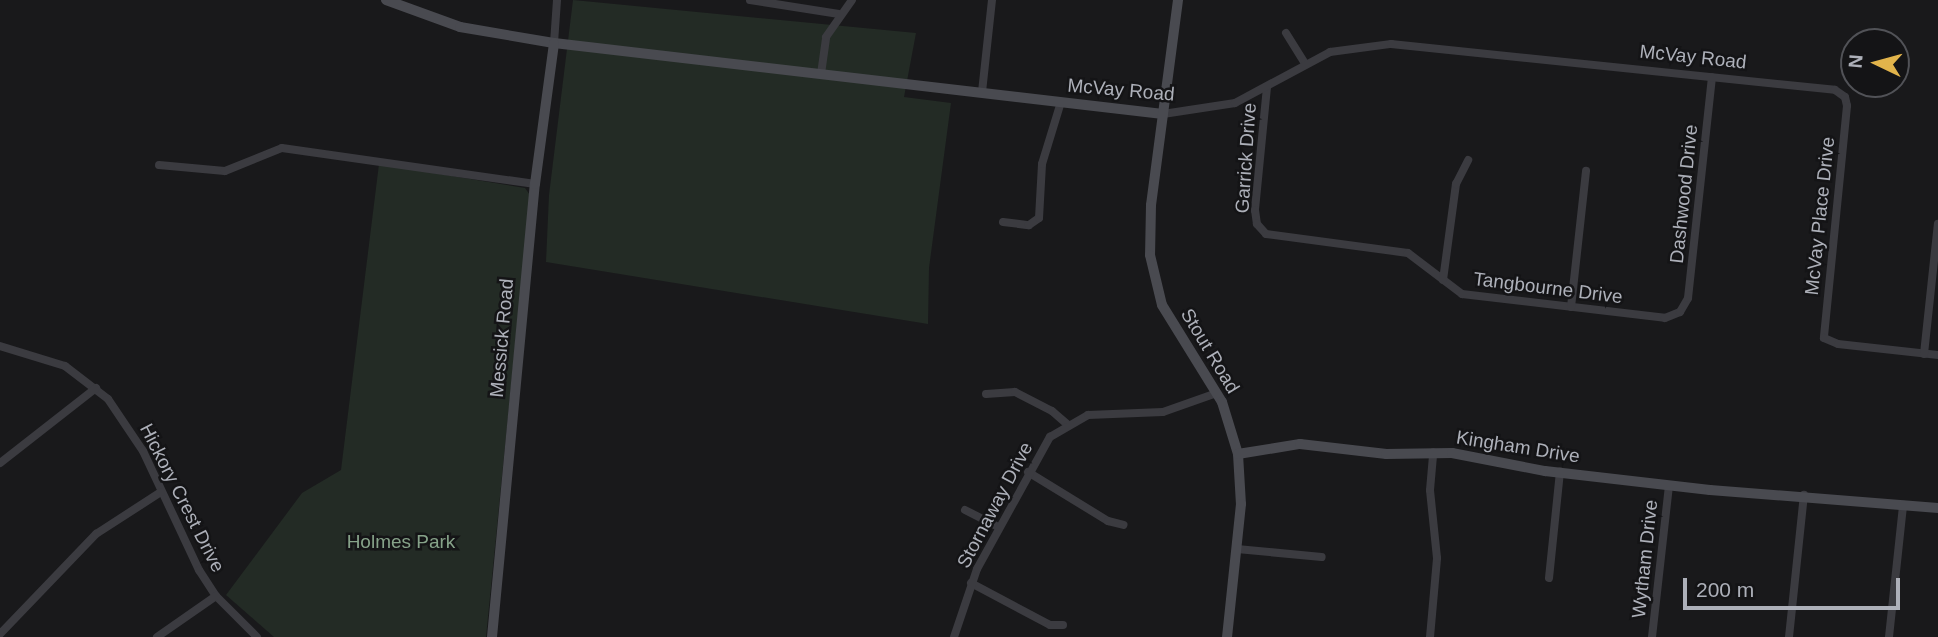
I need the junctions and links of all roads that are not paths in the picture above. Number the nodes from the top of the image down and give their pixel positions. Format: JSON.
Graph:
{"nodes":[{"id":1,"x":386,"y":0,"type":"edge"},
{"id":2,"x":557,"y":0,"type":"edge"},
{"id":3,"x":750,"y":0,"type":"edge"},
{"id":4,"x":852,"y":0,"type":"edge"},
{"id":5,"x":992,"y":0,"type":"edge"},
{"id":6,"x":1178,"y":0,"type":"edge"},
{"id":7,"x":839,"y":14,"type":"junction"},
{"id":8,"x":1286,"y":33,"type":"dead end"},
{"id":9,"x":554,"y":43,"type":"junction"},
{"id":10,"x":1305,"y":64,"type":"junction"},
{"id":11,"x":821,"y":74,"type":"junction"},
{"id":12,"x":1712,"y":77,"type":"junction"},
{"id":13,"x":1267,"y":87,"type":"junction"},
{"id":14,"x":982,"y":93,"type":"junction"},
{"id":15,"x":1840,"y":94,"type":"edge"},
{"id":16,"x":1845,"y":98,"type":"edge"},
{"id":17,"x":1061,"y":102,"type":"junction"},
{"id":18,"x":1163,"y":114,"type":"junction"},
{"id":19,"x":1468,"y":160,"type":"dead end"},
{"id":20,"x":159,"y":165,"type":"dead end"},
{"id":21,"x":1586,"y":171,"type":"dead end"},
{"id":22,"x":535,"y":184,"type":"junction"},
{"id":23,"x":1003,"y":222,"type":"dead end"},
{"id":24,"x":1938,"y":223,"type":"edge"},
{"id":25,"x":1261,"y":230,"type":"joint"},
{"id":26,"x":1443,"y":280,"type":"junction"},
{"id":27,"x":1571,"y":307,"type":"junction"},
{"id":28,"x":1680,"y":312,"type":"joint"},
{"id":29,"x":0,"y":346,"type":"edge"},
{"id":30,"x":1924,"y":354,"type":"junction"},
{"id":31,"x":1938,"y":355,"type":"edge"},
{"id":32,"x":96,"y":388,"type":"junction"},
{"id":33,"x":1217,"y":393,"type":"junction"},
{"id":34,"x":986,"y":394,"type":"dead end"},
{"id":35,"x":1067,"y":424,"type":"junction"},
{"id":36,"x":1433,"y":452,"type":"junction"},
{"id":37,"x":1238,"y":454,"type":"junction"},
{"id":38,"x":0,"y":463,"type":"edge"},
{"id":39,"x":1028,"y":472,"type":"junction"},
{"id":40,"x":1560,"y":472,"type":"junction"},
{"id":41,"x":1669,"y":485,"type":"junction"},
{"id":42,"x":161,"y":492,"type":"junction"},
{"id":43,"x":1804,"y":495,"type":"junction"},
{"id":44,"x":1903,"y":505,"type":"junction"},
{"id":45,"x":1938,"y":508,"type":"edge"},
{"id":46,"x":965,"y":510,"type":"dead end"},
{"id":47,"x":1124,"y":525,"type":"dead end"},
{"id":48,"x":999,"y":527,"type":"junction"},
{"id":49,"x":1237,"y":549,"type":"junction"},
{"id":50,"x":1322,"y":557,"type":"dead end"},
{"id":51,"x":1549,"y":578,"type":"dead end"},
{"id":52,"x":971,"y":583,"type":"junction"},
{"id":53,"x":216,"y":596,"type":"junction"},
{"id":54,"x":1063,"y":625,"type":"dead end"},
{"id":55,"x":0,"y":634,"type":"edge"},
{"id":56,"x":157,"y":637,"type":"edge"},
{"id":57,"x":257,"y":637,"type":"edge"},
{"id":58,"x":492,"y":637,"type":"edge"},
{"id":59,"x":954,"y":637,"type":"edge"},
{"id":60,"x":1227,"y":637,"type":"edge"},
{"id":61,"x":1430,"y":637,"type":"edge"},
{"id":62,"x":1653,"y":637,"type":"edge"},
{"id":63,"x":1789,"y":637,"type":"edge"},
{"id":64,"x":1889,"y":637,"type":"edge"}],
"edges":[{"from":1,"to":9,"type":"street","name":"McVay Road"},
{"from":2,"to":9,"type":"street"},
{"from":3,"to":7,"type":"street"},
{"from":4,"to":7,"type":"street"},
{"from":5,"to":14,"type":"street"},
{"from":6,"to":18,"type":"street","name":"Stout Road"},
{"from":7,"to":11,"type":"street"},
{"from":8,"to":10,"type":"street"},
{"from":9,"to":11,"type":"street","name":"McVay Road"},
{"from":9,"to":22,"type":"street","name":"Messick Road"},
{"from":10,"to":12,"type":"street","name":"McVay Road"},
{"from":10,"to":13,"type":"street","name":"McVay Road"},
{"from":11,"to":14,"type":"street","name":"McVay Road"},
{"from":12,"to":15,"type":"street","name":"McVay Road"},
{"from":12,"to":28,"type":"street","name":"Dashwood Drive"},
{"from":13,"to":18,"type":"street","name":"McVay Road"},
{"from":13,"to":25,"type":"street","name":"Garrick Drive"},
{"from":14,"to":17,"type":"street","name":"McVay Road"},
{"from":16,"to":30,"type":"street","name":"McVay Place Drive"},
{"from":17,"to":18,"type":"street","name":"McVay Road"},
{"from":17,"to":23,"type":"street"},
{"from":18,"to":33,"type":"street","name":"Stout Road"},
{"from":19,"to":26,"type":"street"},
{"from":20,"to":22,"type":"street"},
{"from":21,"to":27,"type":"street"},
{"from":22,"to":58,"type":"street","name":"Messick Road"},
{"from":24,"to":30,"type":"street"},
{"from":25,"to":26,"type":"street","name":"Tangbourne Drive"},
{"from":26,"to":27,"type":"street","name":"Tangbourne Drive"},
{"from":27,"to":28,"type":"street","name":"Tangbourne Drive"},
{"from":29,"to":32,"type":"street","name":"Hickory Crest Drive"},
{"from":30,"to":31,"type":"street"},
{"from":32,"to":38,"type":"street"},
{"from":32,"to":42,"type":"street","name":"Hickory Crest Drive"},
{"from":33,"to":35,"type":"street","name":"Stornaway Drive"},
{"from":33,"to":37,"type":"street","name":"Stout Road"},
{"from":34,"to":35,"type":"street"},
{"from":35,"to":39,"type":"street","name":"Stornaway Drive"},
{"from":36,"to":37,"type":"street","name":"Kingham Drive"},
{"from":36,"to":40,"type":"street","name":"Kingham Drive"},
{"from":36,"to":61,"type":"street"},
{"from":37,"to":49,"type":"street","name":"Stout Road"},
{"from":39,"to":47,"type":"street"},
{"from":39,"to":48,"type":"street","name":"Stornaway Drive"},
{"from":40,"to":41,"type":"street","name":"Kingham Drive"},
{"from":40,"to":51,"type":"street"},
{"from":41,"to":43,"type":"street","name":"Kingham Drive"},
{"from":41,"to":62,"type":"street","name":"Wytham Drive"},
{"from":42,"to":53,"type":"street","name":"Hickory Crest Drive"},
{"from":42,"to":55,"type":"street"},
{"from":43,"to":44,"type":"street","name":"Kingham Drive"},
{"from":43,"to":63,"type":"street"},
{"from":44,"to":45,"type":"street","name":"Kingham Drive"},
{"from":44,"to":64,"type":"street"},
{"from":46,"to":48,"type":"street"},
{"from":48,"to":52,"type":"street","name":"Stornaway Drive"},
{"from":49,"to":50,"type":"street"},
{"from":49,"to":60,"type":"street","name":"Stout Road"},
{"from":52,"to":54,"type":"street"},
{"from":52,"to":59,"type":"street","name":"Stornaway Drive"},
{"from":53,"to":56,"type":"street"},
{"from":53,"to":57,"type":"street","name":"Hickory Crest Drive"}]}
